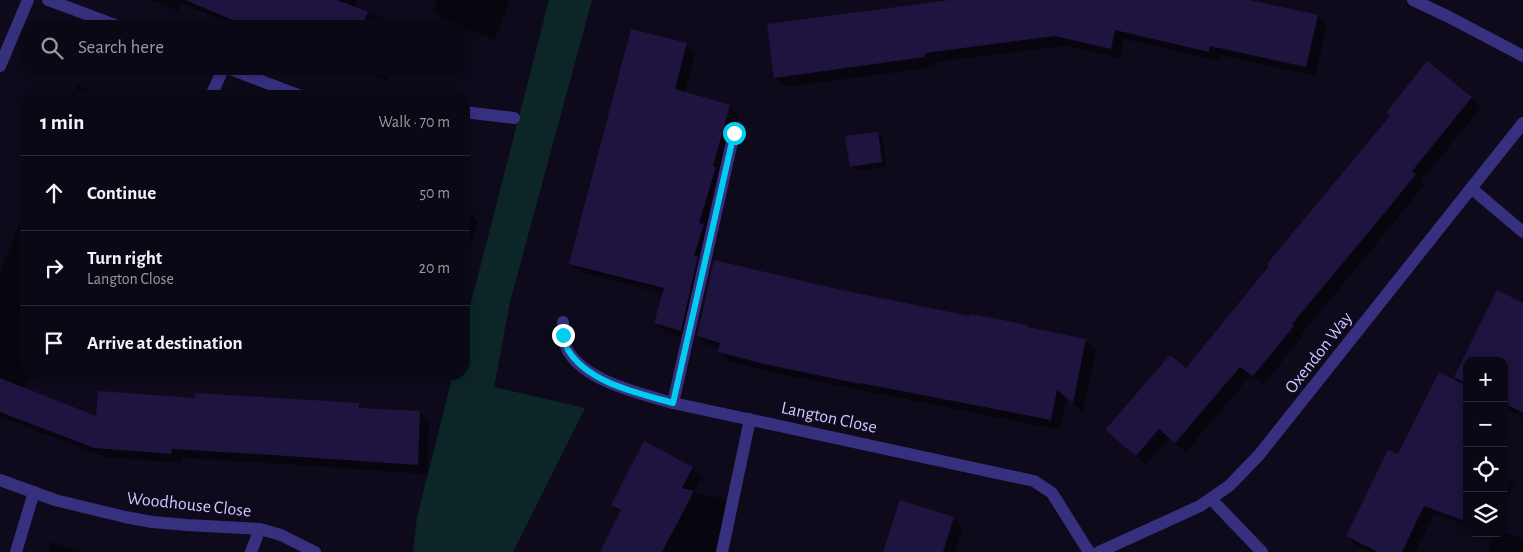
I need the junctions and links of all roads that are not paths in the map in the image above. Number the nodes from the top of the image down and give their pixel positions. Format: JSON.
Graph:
{"nodes":[{"id":1,"x":28,"y":0,"type":"edge"},
{"id":2,"x":48,"y":0,"type":"edge"},
{"id":3,"x":1413,"y":0,"type":"edge"},
{"id":4,"x":102,"y":20,"type":"edge"},
{"id":5,"x":1523,"y":56,"type":"edge"},
{"id":6,"x":0,"y":66,"type":"edge"},
{"id":7,"x":220,"y":75,"type":"edge"},
{"id":8,"x":246,"y":75,"type":"edge"},
{"id":9,"x":214,"y":90,"type":"edge"},
{"id":10,"x":285,"y":90,"type":"edge"},
{"id":11,"x":470,"y":113,"type":"edge"},
{"id":12,"x":514,"y":118,"type":"dead end"},
{"id":13,"x":1523,"y":123,"type":"edge"},
{"id":14,"x":734,"y":133,"type":"dead end"},
{"id":15,"x":1471,"y":188,"type":"junction"},
{"id":16,"x":1523,"y":232,"type":"edge"},
{"id":17,"x":563,"y":322,"type":"dead end"},
{"id":18,"x":673,"y":403,"type":"junction"},
{"id":19,"x":750,"y":419,"type":"junction"},
{"id":20,"x":0,"y":480,"type":"edge"},
{"id":21,"x":34,"y":492,"type":"junction"},
{"id":22,"x":1211,"y":499,"type":"junction"},
{"id":23,"x":260,"y":529,"type":"junction"},
{"id":24,"x":16,"y":552,"type":"edge"},
{"id":25,"x":251,"y":552,"type":"edge"},
{"id":26,"x":316,"y":552,"type":"edge"},
{"id":27,"x":722,"y":552,"type":"edge"},
{"id":28,"x":1089,"y":552,"type":"edge"},
{"id":29,"x":1099,"y":552,"type":"edge"},
{"id":30,"x":1262,"y":552,"type":"edge"}],
"edges":[{"from":1,"to":6,"type":"street"},
{"from":2,"to":4,"type":"street"},
{"from":3,"to":5,"type":"street"},
{"from":7,"to":9,"type":"street"},
{"from":8,"to":10,"type":"street"},
{"from":11,"to":12,"type":"street"},
{"from":13,"to":15,"type":"street","name":"Oxendon Way"},
{"from":14,"to":18,"type":"street"},
{"from":15,"to":16,"type":"street"},
{"from":15,"to":22,"type":"street","name":"Oxendon Way"},
{"from":17,"to":18,"type":"street","name":"Langton Close"},
{"from":18,"to":19,"type":"street","name":"Langton Close"},
{"from":19,"to":27,"type":"street"},
{"from":19,"to":28,"type":"street","name":"Langton Close"},
{"from":20,"to":21,"type":"street","name":"Woodhouse Close"},
{"from":21,"to":23,"type":"street","name":"Woodhouse Close"},
{"from":21,"to":24,"type":"street"},
{"from":22,"to":29,"type":"street","name":"Oxendon Way"},
{"from":22,"to":30,"type":"street"},
{"from":23,"to":25,"type":"street"},
{"from":23,"to":26,"type":"street","name":"Woodhouse Close"}]}
